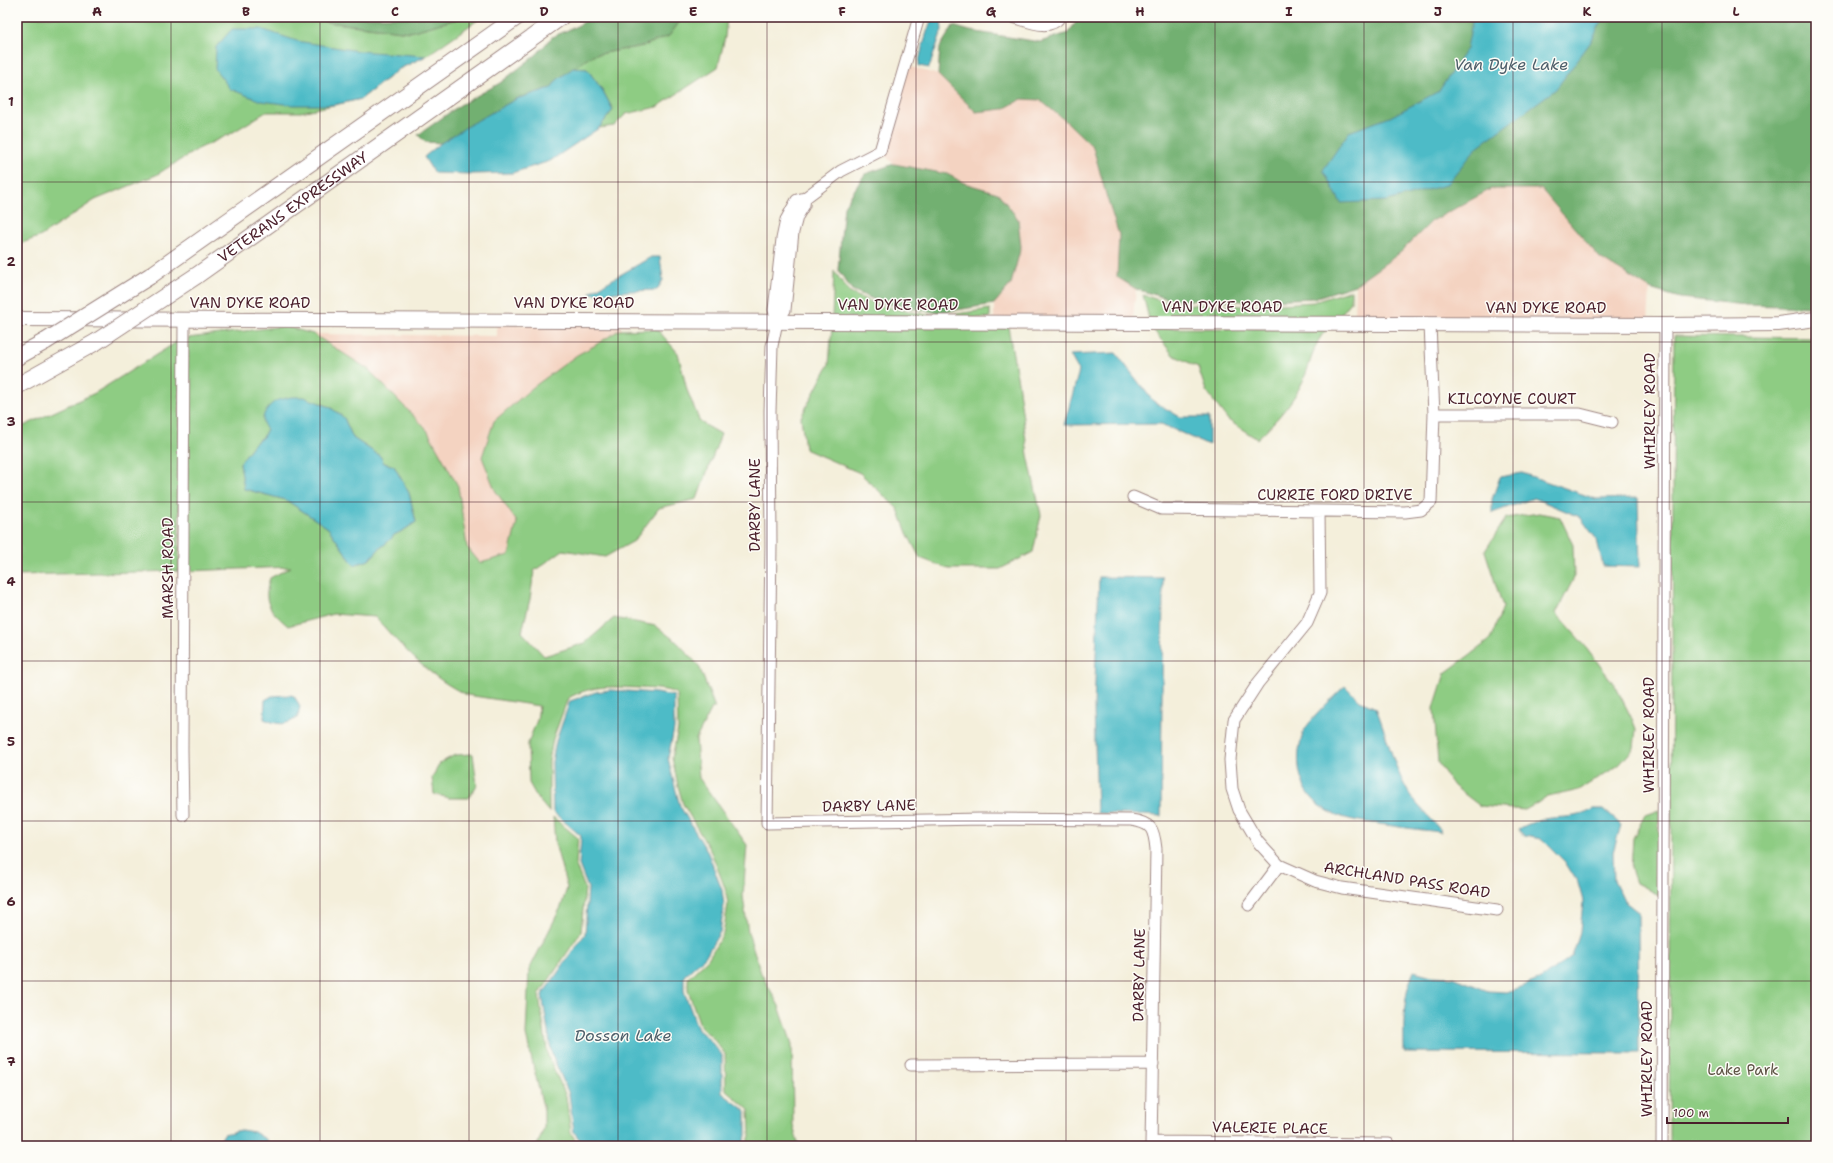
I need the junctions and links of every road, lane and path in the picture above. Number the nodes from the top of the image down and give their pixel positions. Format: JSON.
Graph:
{"nodes":[{"id":1,"x":517,"y":17,"type":"edge"},
{"id":2,"x":561,"y":17,"type":"edge"},
{"id":3,"x":919,"y":17,"type":"edge"},
{"id":4,"x":1013,"y":17,"type":"edge"},
{"id":5,"x":1060,"y":17,"type":"edge"},
{"id":6,"x":17,"y":319,"type":"edge"},
{"id":7,"x":1816,"y":319,"type":"edge"},
{"id":8,"x":184,"y":320,"type":"junction"},
{"id":9,"x":777,"y":322,"type":"junction"},
{"id":10,"x":1430,"y":324,"type":"junction"},
{"id":11,"x":1665,"y":324,"type":"junction"},
{"id":12,"x":1778,"y":324,"type":"junction"},
{"id":13,"x":1816,"y":329,"type":"edge"},
{"id":14,"x":17,"y":356,"type":"edge"},
{"id":15,"x":17,"y":386,"type":"edge"},
{"id":16,"x":1434,"y":414,"type":"junction"},
{"id":17,"x":1612,"y":422,"type":"dead end"},
{"id":18,"x":1134,"y":497,"type":"dead end"},
{"id":19,"x":1319,"y":511,"type":"junction"},
{"id":20,"x":183,"y":815,"type":"dead end"},
{"id":21,"x":1279,"y":864,"type":"junction"},
{"id":22,"x":1248,"y":905,"type":"dead end"},
{"id":23,"x":1497,"y":910,"type":"dead end"},
{"id":24,"x":1153,"y":1064,"type":"junction"},
{"id":25,"x":911,"y":1065,"type":"dead end"},
{"id":26,"x":1151,"y":1144,"type":"edge"},
{"id":27,"x":1389,"y":1144,"type":"dead end"},
{"id":28,"x":1662,"y":1146,"type":"edge"}],
"edges":[{"from":1,"to":14,"type":"highway","name":"VETERANS EXPRESSWAY","bridge":true},
{"from":2,"to":15,"type":"highway","name":"VETERANS EXPRESSWAY","bridge":true},
{"from":3,"to":9,"type":"street"},
{"from":4,"to":5,"type":"street"},
{"from":6,"to":8,"type":"main road","name":"VAN DYKE ROAD"},
{"from":7,"to":12,"type":"main road","name":"VAN DYKE ROAD"},
{"from":8,"to":9,"type":"main road","name":"VAN DYKE ROAD"},
{"from":8,"to":20,"type":"street","name":"MARSH ROAD"},
{"from":9,"to":10,"type":"main road","name":"VAN DYKE ROAD"},
{"from":9,"to":24,"type":"street","name":"DARBY LANE"},
{"from":10,"to":11,"type":"main road","name":"VAN DYKE ROAD"},
{"from":10,"to":16,"type":"street","name":"CURRIE FORD DRIVE"},
{"from":11,"to":12,"type":"main road","name":"VAN DYKE ROAD"},
{"from":11,"to":28,"type":"street","name":"WHIRLEY ROAD"},
{"from":12,"to":13,"type":"main road","name":"VAN DYKE ROAD"},
{"from":16,"to":17,"type":"street","name":"KILCOYNE COURT"},
{"from":16,"to":19,"type":"street","name":"CURRIE FORD DRIVE"},
{"from":18,"to":19,"type":"street","name":"CURRIE FORD DRIVE"},
{"from":19,"to":21,"type":"street","name":"ARCHLAND PASS ROAD"},
{"from":21,"to":22,"type":"street"},
{"from":21,"to":23,"type":"street","name":"ARCHLAND PASS ROAD"},
{"from":24,"to":25,"type":"street"},
{"from":24,"to":26,"type":"street","name":"DARBY LANE"},
{"from":26,"to":27,"type":"street","name":"VALERIE PLACE"}]}
